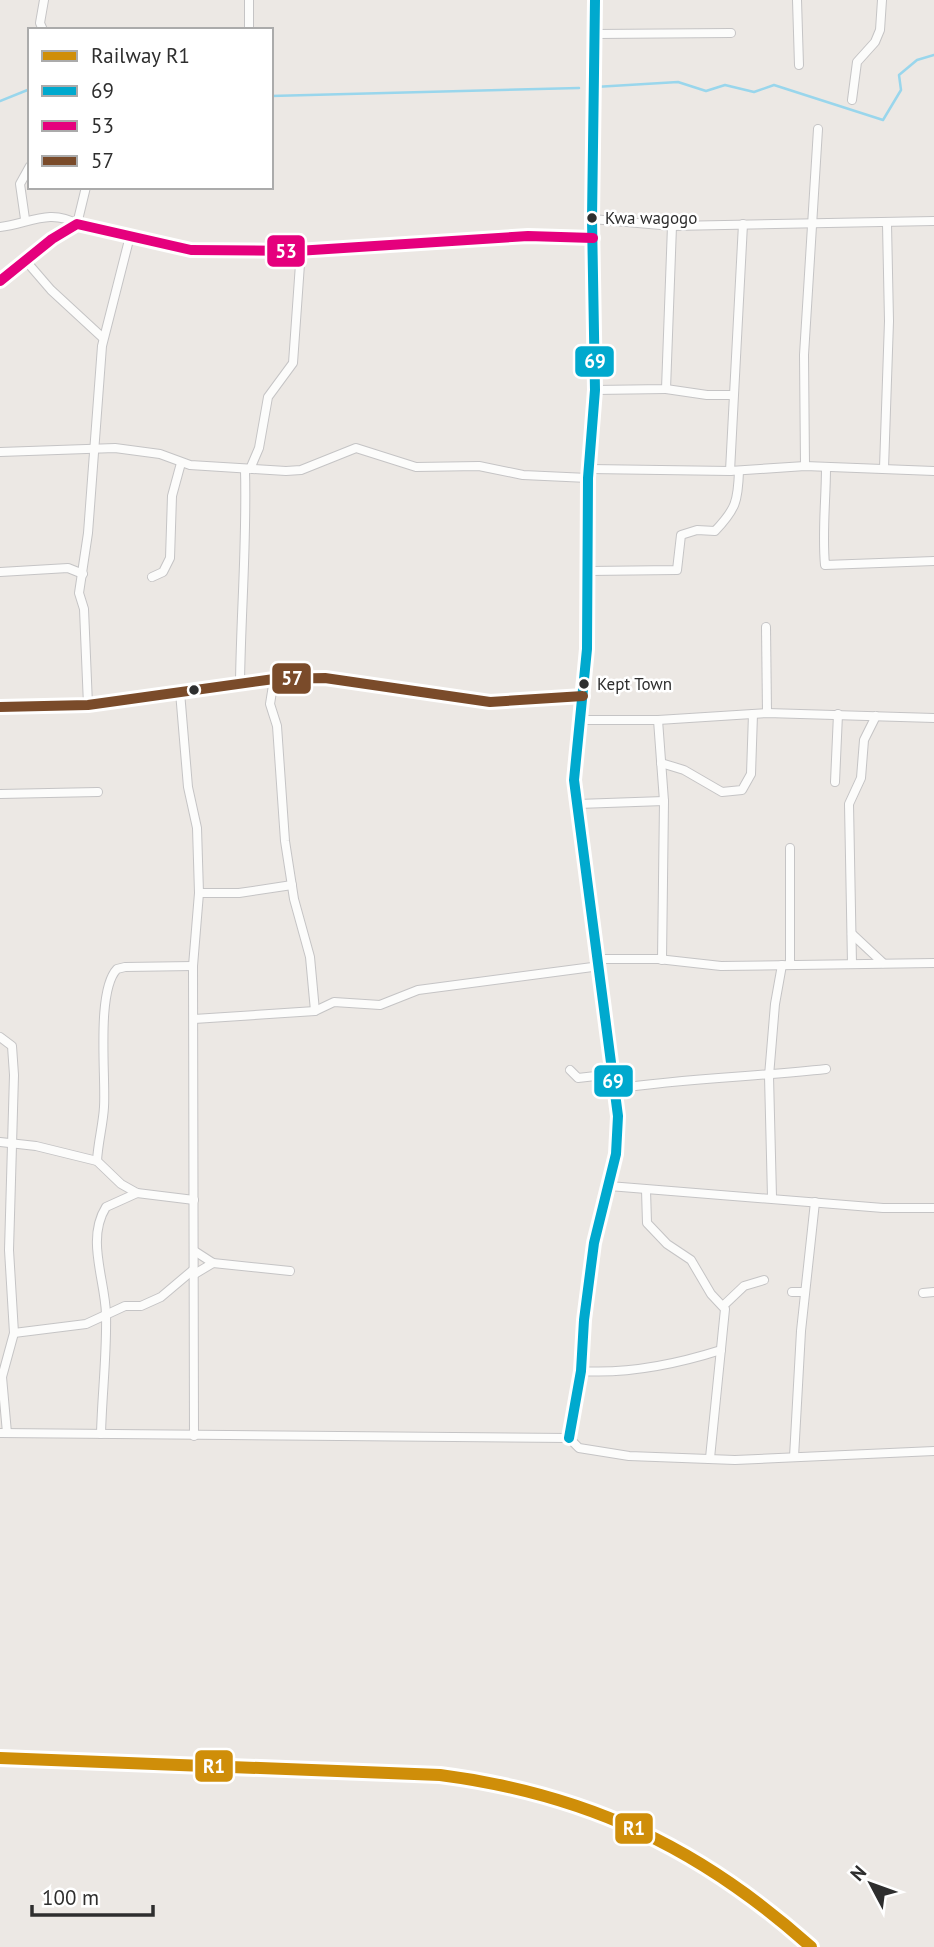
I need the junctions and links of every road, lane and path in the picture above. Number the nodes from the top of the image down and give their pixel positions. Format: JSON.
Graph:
{"nodes":[{"id":1,"x":44,"y":0,"type":"edge"},
{"id":2,"x":249,"y":0,"type":"edge"},
{"id":3,"x":596,"y":0,"type":"edge"},
{"id":4,"x":797,"y":0,"type":"edge"},
{"id":5,"x":882,"y":0,"type":"edge"},
{"id":6,"x":42,"y":28,"type":"edge"},
{"id":7,"x":249,"y":28,"type":"edge"},
{"id":8,"x":732,"y":33,"type":"dead end"},
{"id":9,"x":595,"y":34,"type":"junction"},
{"id":10,"x":799,"y":65,"type":"dead end"},
{"id":11,"x":852,"y":100,"type":"dead end"},
{"id":12,"x":818,"y":130,"type":"dead end"},
{"id":13,"x":28,"y":170,"type":"edge"},
{"id":14,"x":86,"y":189,"type":"edge"},
{"id":15,"x":25,"y":219,"type":"junction"},
{"id":16,"x":592,"y":219,"type":"junction"},
{"id":17,"x":934,"y":220,"type":"edge"},
{"id":18,"x":77,"y":224,"type":"junction"},
{"id":19,"x":743,"y":224,"type":"junction"},
{"id":20,"x":812,"y":224,"type":"junction"},
{"id":21,"x":887,"y":224,"type":"junction"},
{"id":22,"x":0,"y":226,"type":"edge"},
{"id":23,"x":672,"y":226,"type":"junction"},
{"id":24,"x":130,"y":236,"type":"junction"},
{"id":25,"x":593,"y":238,"type":"junction"},
{"id":26,"x":297,"y":251,"type":"junction"},
{"id":27,"x":26,"y":261,"type":"junction"},
{"id":28,"x":0,"y":281,"type":"edge"},
{"id":29,"x":103,"y":338,"type":"junction"},
{"id":30,"x":666,"y":389,"type":"junction"},
{"id":31,"x":595,"y":390,"type":"junction"},
{"id":32,"x":733,"y":395,"type":"junction"},
{"id":33,"x":93,"y":449,"type":"junction"},
{"id":34,"x":0,"y":452,"type":"edge"},
{"id":35,"x":181,"y":463,"type":"junction"},
{"id":36,"x":805,"y":466,"type":"junction"},
{"id":37,"x":826,"y":467,"type":"junction"},
{"id":38,"x":884,"y":468,"type":"junction"},
{"id":39,"x":248,"y":469,"type":"junction"},
{"id":40,"x":735,"y":471,"type":"junction"},
{"id":41,"x":934,"y":471,"type":"edge"},
{"id":42,"x":589,"y":473,"type":"junction"},
{"id":43,"x":934,"y":561,"type":"edge"},
{"id":44,"x":588,"y":571,"type":"junction"},
{"id":45,"x":0,"y":572,"type":"edge"},
{"id":46,"x":83,"y":574,"type":"junction"},
{"id":47,"x":152,"y":577,"type":"dead end"},
{"id":48,"x":766,"y":627,"type":"dead end"},
{"id":49,"x":274,"y":679,"type":"junction"},
{"id":50,"x":240,"y":682,"type":"junction"},
{"id":51,"x":180,"y":692,"type":"junction"},
{"id":52,"x":583,"y":696,"type":"junction"},
{"id":53,"x":88,"y":705,"type":"junction"},
{"id":54,"x":0,"y":707,"type":"edge"},
{"id":55,"x":767,"y":713,"type":"junction"},
{"id":56,"x":838,"y":714,"type":"junction"},
{"id":57,"x":753,"y":715,"type":"junction"},
{"id":58,"x":876,"y":716,"type":"junction"},
{"id":59,"x":934,"y":718,"type":"edge"},
{"id":60,"x":579,"y":720,"type":"junction"},
{"id":61,"x":658,"y":720,"type":"junction"},
{"id":62,"x":661,"y":762,"type":"junction"},
{"id":63,"x":835,"y":782,"type":"dead end"},
{"id":64,"x":98,"y":792,"type":"dead end"},
{"id":65,"x":0,"y":794,"type":"edge"},
{"id":66,"x":664,"y":801,"type":"junction"},
{"id":67,"x":578,"y":804,"type":"junction"},
{"id":68,"x":790,"y":848,"type":"dead end"},
{"id":69,"x":292,"y":885,"type":"junction"},
{"id":70,"x":199,"y":893,"type":"junction"},
{"id":71,"x":852,"y":934,"type":"junction"},
{"id":72,"x":662,"y":960,"type":"junction"},
{"id":73,"x":600,"y":962,"type":"junction"},
{"id":74,"x":883,"y":963,"type":"junction"},
{"id":75,"x":934,"y":963,"type":"edge"},
{"id":76,"x":852,"y":964,"type":"junction"},
{"id":77,"x":786,"y":965,"type":"junction"},
{"id":78,"x":193,"y":966,"type":"junction"},
{"id":79,"x":314,"y":1012,"type":"junction"},
{"id":80,"x":194,"y":1019,"type":"junction"},
{"id":81,"x":0,"y":1037,"type":"edge"},
{"id":82,"x":826,"y":1069,"type":"dead end"},
{"id":83,"x":570,"y":1070,"type":"dead end"},
{"id":84,"x":613,"y":1074,"type":"junction"},
{"id":85,"x":769,"y":1076,"type":"junction"},
{"id":86,"x":614,"y":1089,"type":"junction"},
{"id":87,"x":0,"y":1142,"type":"edge"},
{"id":88,"x":13,"y":1143,"type":"junction"},
{"id":89,"x":97,"y":1161,"type":"junction"},
{"id":90,"x":609,"y":1186,"type":"junction"},
{"id":91,"x":646,"y":1190,"type":"junction"},
{"id":92,"x":136,"y":1193,"type":"junction"},
{"id":93,"x":772,"y":1197,"type":"junction"},
{"id":94,"x":194,"y":1200,"type":"junction"},
{"id":95,"x":815,"y":1202,"type":"junction"},
{"id":96,"x":934,"y":1208,"type":"edge"},
{"id":97,"x":196,"y":1252,"type":"junction"},
{"id":98,"x":212,"y":1263,"type":"junction"},
{"id":99,"x":194,"y":1271,"type":"junction"},
{"id":100,"x":290,"y":1271,"type":"dead end"},
{"id":101,"x":764,"y":1280,"type":"dead end"},
{"id":102,"x":792,"y":1292,"type":"dead end"},
{"id":103,"x":805,"y":1292,"type":"junction"},
{"id":104,"x":934,"y":1292,"type":"edge"},
{"id":105,"x":923,"y":1293,"type":"dead end"},
{"id":106,"x":724,"y":1305,"type":"junction"},
{"id":107,"x":106,"y":1314,"type":"junction"},
{"id":108,"x":14,"y":1333,"type":"junction"},
{"id":109,"x":721,"y":1350,"type":"junction"},
{"id":110,"x":581,"y":1371,"type":"junction"},
{"id":111,"x":4,"y":1433,"type":"edge"},
{"id":112,"x":101,"y":1434,"type":"junction"},
{"id":113,"x":194,"y":1436,"type":"junction"},
{"id":114,"x":569,"y":1438,"type":"junction"},
{"id":115,"x":934,"y":1451,"type":"edge"},
{"id":116,"x":794,"y":1457,"type":"junction"},
{"id":117,"x":710,"y":1458,"type":"junction"}],
"edges":[{"from":1,"to":6,"type":"street"},
{"from":2,"to":7,"type":"street"},
{"from":3,"to":9,"type":"street"},
{"from":4,"to":10,"type":"street"},
{"from":5,"to":11,"type":"street"},
{"from":8,"to":9,"type":"street"},
{"from":9,"to":16,"type":"street"},
{"from":12,"to":20,"type":"street"},
{"from":13,"to":15,"type":"street"},
{"from":14,"to":18,"type":"street"},
{"from":15,"to":18,"type":"street"},
{"from":15,"to":22,"type":"street"},
{"from":16,"to":23,"type":"street"},
{"from":16,"to":25,"type":"street"},
{"from":17,"to":21,"type":"street"},
{"from":18,"to":24,"type":"street"},
{"from":18,"to":27,"type":"street"},
{"from":19,"to":20,"type":"street"},
{"from":19,"to":23,"type":"street"},
{"from":19,"to":32,"type":"street"},
{"from":20,"to":21,"type":"street"},
{"from":20,"to":36,"type":"street"},
{"from":21,"to":38,"type":"street"},
{"from":23,"to":30,"type":"street"},
{"from":24,"to":26,"type":"street"},
{"from":24,"to":29,"type":"street"},
{"from":25,"to":26,"type":"street"},
{"from":25,"to":31,"type":"street"},
{"from":26,"to":39,"type":"street"},
{"from":27,"to":28,"type":"street"},
{"from":27,"to":29,"type":"street"},
{"from":29,"to":33,"type":"street"},
{"from":30,"to":31,"type":"street"},
{"from":30,"to":32,"type":"street"},
{"from":31,"to":42,"type":"street"},
{"from":32,"to":40,"type":"street"},
{"from":33,"to":34,"type":"street"},
{"from":33,"to":35,"type":"street"},
{"from":33,"to":46,"type":"street"},
{"from":35,"to":39,"type":"street"},
{"from":35,"to":47,"type":"street"},
{"from":36,"to":37,"type":"street"},
{"from":36,"to":40,"type":"street"},
{"from":37,"to":38,"type":"street"},
{"from":37,"to":43,"type":"street"},
{"from":38,"to":41,"type":"street"},
{"from":39,"to":42,"type":"street"},
{"from":39,"to":50,"type":"street"},
{"from":40,"to":42,"type":"street"},
{"from":40,"to":44,"type":"street"},
{"from":42,"to":44,"type":"street"},
{"from":44,"to":52,"type":"street"},
{"from":45,"to":46,"type":"street"},
{"from":46,"to":53,"type":"street"},
{"from":48,"to":55,"type":"street"},
{"from":49,"to":50,"type":"street"},
{"from":49,"to":52,"type":"street"},
{"from":49,"to":69,"type":"street"},
{"from":50,"to":51,"type":"street"},
{"from":51,"to":53,"type":"street"},
{"from":51,"to":70,"type":"street"},
{"from":52,"to":60,"type":"street"},
{"from":53,"to":54,"type":"street"},
{"from":55,"to":56,"type":"street"},
{"from":55,"to":57,"type":"street"},
{"from":56,"to":58,"type":"street"},
{"from":56,"to":63,"type":"street"},
{"from":57,"to":61,"type":"street"},
{"from":57,"to":62,"type":"street"},
{"from":58,"to":59,"type":"street"},
{"from":58,"to":71,"type":"street"},
{"from":60,"to":61,"type":"street"},
{"from":60,"to":67,"type":"street"},
{"from":61,"to":62,"type":"street"},
{"from":62,"to":66,"type":"street"},
{"from":64,"to":65,"type":"street"},
{"from":66,"to":67,"type":"street"},
{"from":66,"to":72,"type":"street"},
{"from":67,"to":73,"type":"street"},
{"from":68,"to":77,"type":"street"},
{"from":69,"to":70,"type":"street"},
{"from":69,"to":79,"type":"street"},
{"from":70,"to":78,"type":"street"},
{"from":71,"to":74,"type":"street"},
{"from":71,"to":76,"type":"street"},
{"from":72,"to":73,"type":"street"},
{"from":72,"to":77,"type":"street"},
{"from":73,"to":79,"type":"street"},
{"from":73,"to":84,"type":"street"},
{"from":74,"to":75,"type":"street"},
{"from":74,"to":76,"type":"street"},
{"from":76,"to":77,"type":"street"},
{"from":77,"to":85,"type":"street"},
{"from":78,"to":80,"type":"street"},
{"from":78,"to":89,"type":"street"},
{"from":79,"to":80,"type":"street"},
{"from":80,"to":94,"type":"street"},
{"from":81,"to":88,"type":"street"},
{"from":82,"to":85,"type":"street"},
{"from":83,"to":84,"type":"street"},
{"from":84,"to":86,"type":"street"},
{"from":85,"to":86,"type":"street"},
{"from":85,"to":93,"type":"street"},
{"from":86,"to":90,"type":"street"},
{"from":87,"to":88,"type":"street"},
{"from":88,"to":89,"type":"street"},
{"from":88,"to":108,"type":"street"},
{"from":89,"to":92,"type":"street"},
{"from":90,"to":91,"type":"street"},
{"from":90,"to":110,"type":"street"},
{"from":91,"to":93,"type":"street"},
{"from":91,"to":106,"type":"street"},
{"from":92,"to":94,"type":"street"},
{"from":92,"to":107,"type":"street"},
{"from":93,"to":95,"type":"street"},
{"from":94,"to":97,"type":"street"},
{"from":95,"to":96,"type":"street"},
{"from":95,"to":103,"type":"street"},
{"from":97,"to":98,"type":"street"},
{"from":97,"to":99,"type":"street"},
{"from":98,"to":99,"type":"street"},
{"from":98,"to":100,"type":"street"},
{"from":99,"to":107,"type":"street"},
{"from":99,"to":113,"type":"street"},
{"from":101,"to":106,"type":"street"},
{"from":102,"to":103,"type":"street"},
{"from":103,"to":116,"type":"street"},
{"from":104,"to":105,"type":"street"},
{"from":106,"to":109,"type":"street"},
{"from":107,"to":108,"type":"street"},
{"from":107,"to":112,"type":"street"},
{"from":108,"to":111,"type":"street"},
{"from":109,"to":110,"type":"street"},
{"from":109,"to":117,"type":"street"},
{"from":110,"to":114,"type":"street"},
{"from":111,"to":112,"type":"street"},
{"from":112,"to":113,"type":"street"},
{"from":113,"to":114,"type":"street"},
{"from":114,"to":117,"type":"street"},
{"from":115,"to":116,"type":"street"},
{"from":116,"to":117,"type":"street"}]}
